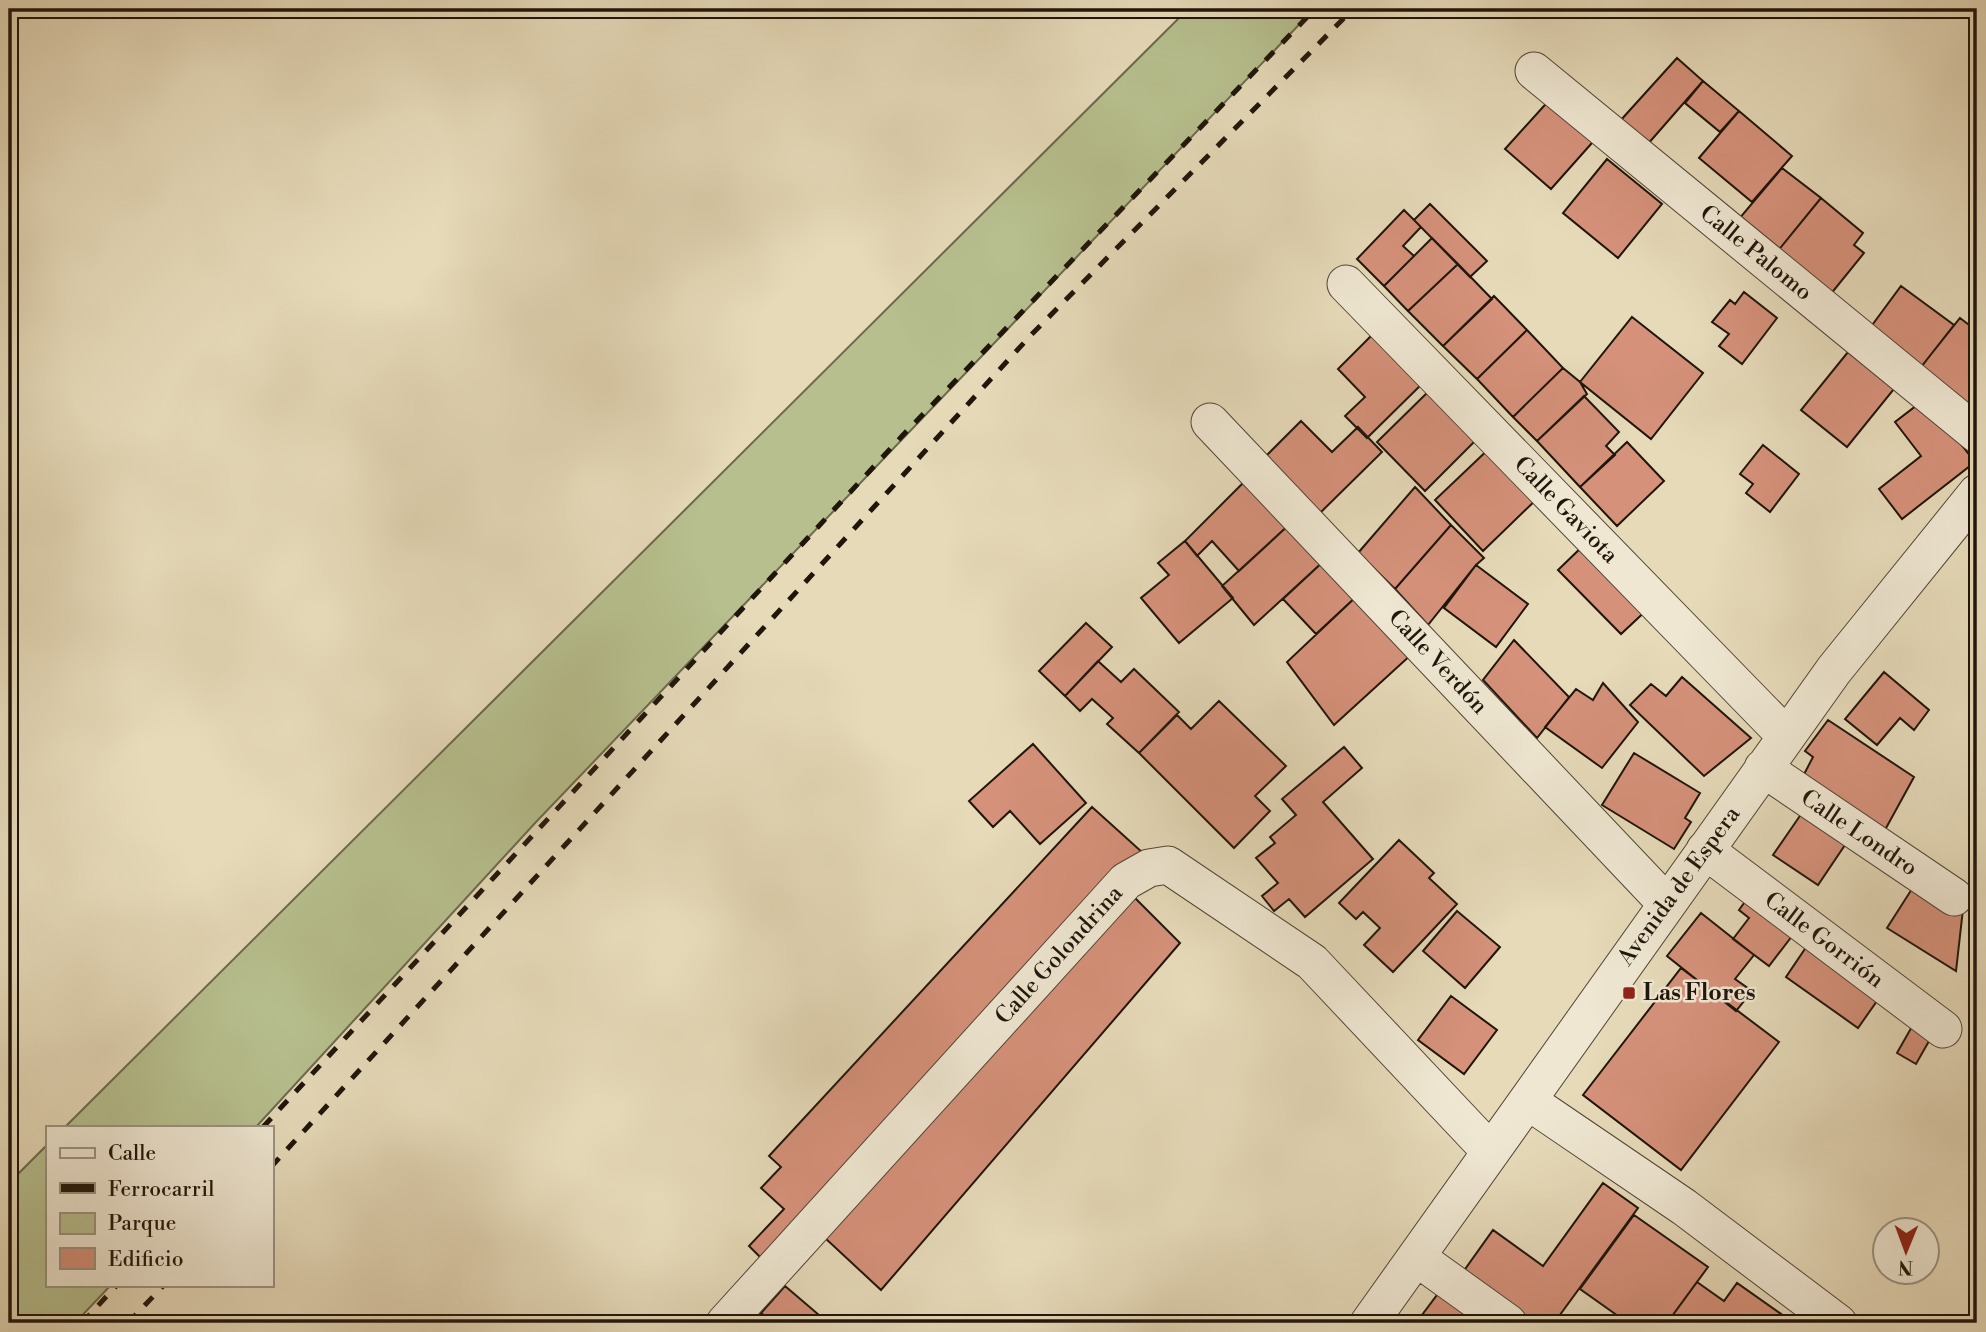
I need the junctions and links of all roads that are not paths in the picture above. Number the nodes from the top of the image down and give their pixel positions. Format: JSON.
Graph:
{"nodes":[{"id":1,"x":1534,"y":71,"type":"dead end"},
{"id":2,"x":1346,"y":284,"type":"dead end"},
{"id":3,"x":1210,"y":422,"type":"dead end"},
{"id":4,"x":1977,"y":434,"type":"edge"},
{"id":5,"x":1977,"y":493,"type":"edge"},
{"id":6,"x":1786,"y":736,"type":"junction"},
{"id":7,"x":1763,"y":768,"type":"junction"},
{"id":8,"x":1705,"y":850,"type":"junction"},
{"id":9,"x":1954,"y":897,"type":"dead end"},
{"id":10,"x":1666,"y":903,"type":"junction"},
{"id":11,"x":1943,"y":1029,"type":"dead end"},
{"id":12,"x":1528,"y":1101,"type":"junction"},
{"id":13,"x":1491,"y":1152,"type":"junction"},
{"id":14,"x":1416,"y":1257,"type":"junction"},
{"id":15,"x":725,"y":1323,"type":"edge"},
{"id":16,"x":1369,"y":1323,"type":"edge"},
{"id":17,"x":1507,"y":1323,"type":"edge"},
{"id":18,"x":1838,"y":1323,"type":"edge"}],
"edges":[{"from":1,"to":4,"type":"street","name":"Calle Palomo"},
{"from":2,"to":6,"type":"street","name":"Calle Gaviota"},
{"from":3,"to":10,"type":"street","name":"Calle Verdón"},
{"from":5,"to":6,"type":"street","name":"Avenida de Espera"},
{"from":6,"to":7,"type":"street","name":"Avenida de Espera"},
{"from":7,"to":8,"type":"street","name":"Avenida de Espera"},
{"from":7,"to":9,"type":"street","name":"Calle Londro"},
{"from":8,"to":10,"type":"street","name":"Avenida de Espera"},
{"from":8,"to":11,"type":"street","name":"Calle Gorrión"},
{"from":10,"to":12,"type":"street","name":"Avenida de Espera"},
{"from":12,"to":13,"type":"street","name":"Avenida de Espera"},
{"from":12,"to":18,"type":"street"},
{"from":13,"to":14,"type":"street","name":"Avenida de Espera"},
{"from":13,"to":15,"type":"street","name":"Calle Golondrina"},
{"from":14,"to":16,"type":"street","name":"Avenida de Espera"},
{"from":14,"to":17,"type":"street"}]}
